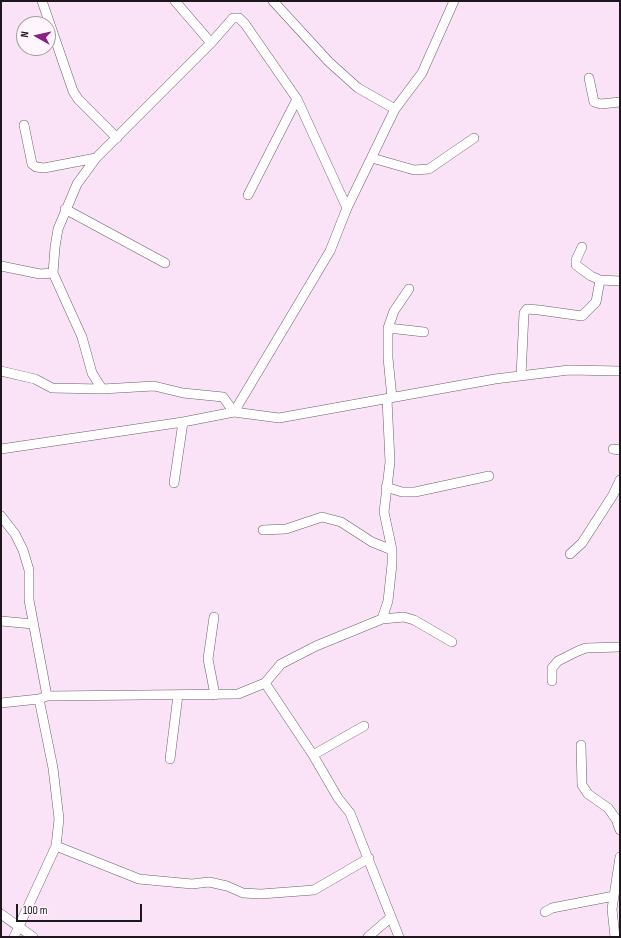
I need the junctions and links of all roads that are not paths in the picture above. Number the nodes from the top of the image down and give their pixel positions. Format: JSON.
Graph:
{"nodes":[{"id":1,"x":42,"y":1,"type":"edge"},
{"id":2,"x":175,"y":1,"type":"edge"},
{"id":3,"x":273,"y":1,"type":"edge"},
{"id":4,"x":454,"y":1,"type":"edge"},
{"id":5,"x":211,"y":43,"type":"junction"},
{"id":6,"x":589,"y":78,"type":"dead end"},
{"id":7,"x":297,"y":99,"type":"junction"},
{"id":8,"x":620,"y":102,"type":"edge"},
{"id":9,"x":395,"y":109,"type":"junction"},
{"id":10,"x":24,"y":125,"type":"dead end"},
{"id":11,"x":117,"y":138,"type":"junction"},
{"id":12,"x":474,"y":138,"type":"dead end"},
{"id":13,"x":96,"y":158,"type":"junction"},
{"id":14,"x":372,"y":158,"type":"junction"},
{"id":15,"x":248,"y":195,"type":"dead end"},
{"id":16,"x":347,"y":208,"type":"junction"},
{"id":17,"x":65,"y":209,"type":"junction"},
{"id":18,"x":582,"y":247,"type":"dead end"},
{"id":19,"x":165,"y":263,"type":"dead end"},
{"id":20,"x":1,"y":266,"type":"edge"},
{"id":21,"x":53,"y":274,"type":"junction"},
{"id":22,"x":600,"y":280,"type":"junction"},
{"id":23,"x":620,"y":281,"type":"edge"},
{"id":24,"x":409,"y":289,"type":"dead end"},
{"id":25,"x":388,"y":328,"type":"junction"},
{"id":26,"x":424,"y":332,"type":"dead end"},
{"id":27,"x":1,"y":371,"type":"edge"},
{"id":28,"x":620,"y":371,"type":"edge"},
{"id":29,"x":521,"y":376,"type":"junction"},
{"id":30,"x":102,"y":389,"type":"junction"},
{"id":31,"x":390,"y":398,"type":"junction"},
{"id":32,"x":234,"y":412,"type":"junction"},
{"id":33,"x":183,"y":422,"type":"junction"},
{"id":34,"x":1,"y":449,"type":"edge"},
{"id":35,"x":489,"y":476,"type":"dead end"},
{"id":36,"x":620,"y":480,"type":"edge"},
{"id":37,"x":174,"y":483,"type":"dead end"},
{"id":38,"x":386,"y":487,"type":"junction"},
{"id":39,"x":1,"y":516,"type":"edge"},
{"id":40,"x":263,"y":530,"type":"dead end"},
{"id":41,"x":392,"y":550,"type":"junction"},
{"id":42,"x":570,"y":554,"type":"dead end"},
{"id":43,"x":214,"y":617,"type":"dead end"},
{"id":44,"x":382,"y":619,"type":"junction"},
{"id":45,"x":1,"y":621,"type":"edge"},
{"id":46,"x":33,"y":624,"type":"junction"},
{"id":47,"x":452,"y":642,"type":"dead end"},
{"id":48,"x":620,"y":647,"type":"edge"},
{"id":49,"x":552,"y":681,"type":"dead end"},
{"id":50,"x":265,"y":683,"type":"junction"},
{"id":51,"x":178,"y":695,"type":"junction"},
{"id":52,"x":215,"y":695,"type":"junction"},
{"id":53,"x":43,"y":697,"type":"junction"},
{"id":54,"x":1,"y":703,"type":"edge"},
{"id":55,"x":364,"y":726,"type":"dead end"},
{"id":56,"x":581,"y":744,"type":"dead end"},
{"id":57,"x":313,"y":755,"type":"junction"},
{"id":58,"x":170,"y":760,"type":"dead end"},
{"id":59,"x":620,"y":830,"type":"edge"},
{"id":60,"x":56,"y":846,"type":"junction"},
{"id":61,"x":620,"y":857,"type":"edge"},
{"id":62,"x":369,"y":858,"type":"junction"},
{"id":63,"x":618,"y":882,"type":"edge"},
{"id":64,"x":614,"y":896,"type":"junction"},
{"id":65,"x":545,"y":912,"type":"dead end"},
{"id":66,"x":1,"y":914,"type":"edge"},
{"id":67,"x":390,"y":918,"type":"junction"},
{"id":68,"x":19,"y":926,"type":"junction"},
{"id":69,"x":14,"y":937,"type":"edge"},
{"id":70,"x":33,"y":937,"type":"edge"},
{"id":71,"x":368,"y":937,"type":"edge"},
{"id":72,"x":399,"y":937,"type":"edge"},
{"id":73,"x":615,"y":937,"type":"edge"}],
"edges":[{"from":1,"to":11,"type":"street"},
{"from":2,"to":5,"type":"street"},
{"from":3,"to":9,"type":"street"},
{"from":4,"to":9,"type":"street"},
{"from":5,"to":7,"type":"street"},
{"from":5,"to":11,"type":"street"},
{"from":6,"to":8,"type":"street"},
{"from":7,"to":15,"type":"street"},
{"from":7,"to":16,"type":"street"},
{"from":9,"to":14,"type":"street"},
{"from":10,"to":13,"type":"street"},
{"from":11,"to":13,"type":"street"},
{"from":12,"to":14,"type":"street"},
{"from":13,"to":17,"type":"street"},
{"from":14,"to":16,"type":"street"},
{"from":16,"to":32,"type":"street"},
{"from":17,"to":19,"type":"street"},
{"from":17,"to":21,"type":"street"},
{"from":18,"to":22,"type":"street"},
{"from":20,"to":21,"type":"street"},
{"from":21,"to":30,"type":"street"},
{"from":22,"to":23,"type":"street"},
{"from":22,"to":29,"type":"street"},
{"from":24,"to":25,"type":"street"},
{"from":25,"to":26,"type":"street"},
{"from":25,"to":31,"type":"street"},
{"from":27,"to":30,"type":"street"},
{"from":28,"to":29,"type":"street"},
{"from":29,"to":31,"type":"street"},
{"from":30,"to":32,"type":"street"},
{"from":31,"to":32,"type":"street"},
{"from":31,"to":38,"type":"street"},
{"from":32,"to":33,"type":"street"},
{"from":33,"to":34,"type":"street"},
{"from":33,"to":37,"type":"street"},
{"from":35,"to":38,"type":"street"},
{"from":36,"to":42,"type":"street"},
{"from":38,"to":41,"type":"street"},
{"from":39,"to":46,"type":"street"},
{"from":40,"to":41,"type":"street"},
{"from":41,"to":44,"type":"street"},
{"from":43,"to":52,"type":"street"},
{"from":44,"to":47,"type":"street"},
{"from":44,"to":50,"type":"street"},
{"from":45,"to":46,"type":"street"},
{"from":46,"to":53,"type":"street"},
{"from":48,"to":49,"type":"street"},
{"from":50,"to":52,"type":"street"},
{"from":50,"to":57,"type":"street"},
{"from":51,"to":52,"type":"street"},
{"from":51,"to":53,"type":"street"},
{"from":51,"to":58,"type":"street"},
{"from":53,"to":54,"type":"street"},
{"from":53,"to":60,"type":"street"},
{"from":55,"to":57,"type":"street"},
{"from":56,"to":59,"type":"street"},
{"from":57,"to":62,"type":"street"},
{"from":60,"to":62,"type":"street"},
{"from":60,"to":68,"type":"street"},
{"from":61,"to":63,"type":"street"},
{"from":62,"to":67,"type":"street"},
{"from":63,"to":64,"type":"street"},
{"from":64,"to":65,"type":"street"},
{"from":64,"to":73,"type":"street"},
{"from":66,"to":68,"type":"street"},
{"from":67,"to":71,"type":"street"},
{"from":67,"to":72,"type":"street"},
{"from":68,"to":69,"type":"street"},
{"from":68,"to":70,"type":"street"}]}
